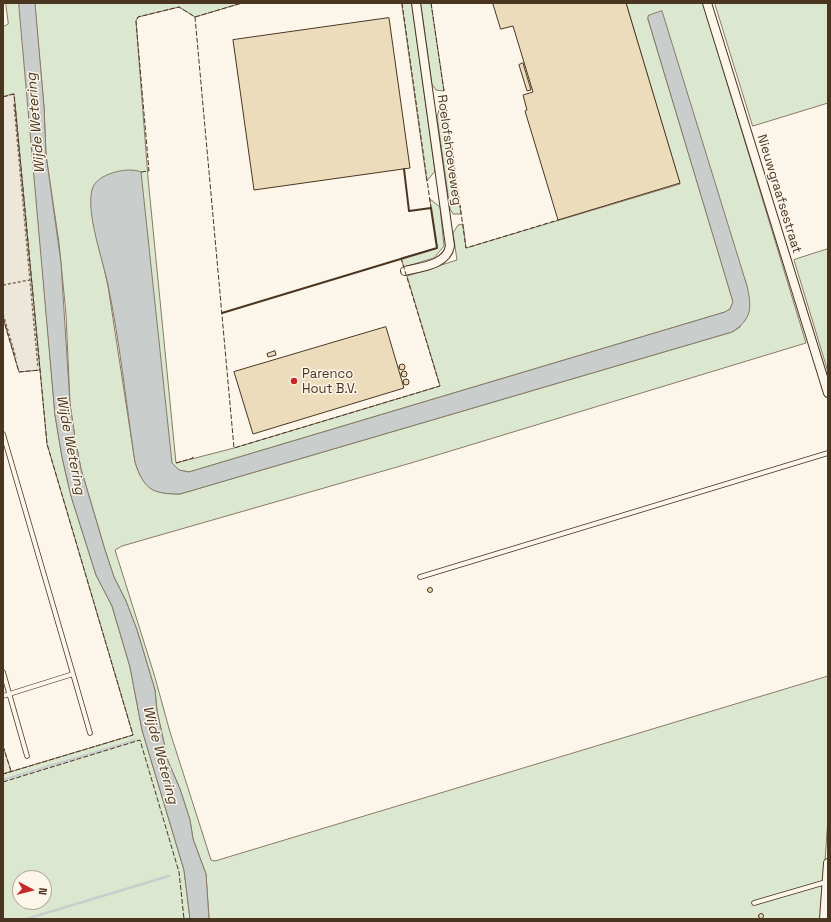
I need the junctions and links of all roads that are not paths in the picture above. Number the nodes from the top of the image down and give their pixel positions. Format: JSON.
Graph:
{"nodes":[{"id":1,"x":416,"y":3,"type":"edge"},
{"id":2,"x":707,"y":3,"type":"edge"},
{"id":3,"x":405,"y":271,"type":"dead end"},
{"id":4,"x":828,"y":393,"type":"edge"},
{"id":5,"x":3,"y":434,"type":"edge"},
{"id":6,"x":4,"y":444,"type":"edge"},
{"id":7,"x":828,"y":453,"type":"edge"},
{"id":8,"x":420,"y":577,"type":"dead end"},
{"id":9,"x":3,"y":672,"type":"edge"},
{"id":10,"x":73,"y":674,"type":"junction"},
{"id":11,"x":9,"y":694,"type":"junction"},
{"id":12,"x":3,"y":696,"type":"edge"},
{"id":13,"x":90,"y":733,"type":"dead end"},
{"id":14,"x":28,"y":756,"type":"dead end"},
{"id":15,"x":828,"y":863,"type":"edge"},
{"id":16,"x":826,"y":882,"type":"junction"},
{"id":17,"x":754,"y":903,"type":"dead end"},
{"id":18,"x":824,"y":919,"type":"edge"}],
"edges":[{"from":1,"to":3,"type":"street","name":"Roelofshoeveweg"},
{"from":2,"to":4,"type":"street","name":"Nieuwgraafsestraat"},
{"from":5,"to":6,"type":"lane"},
{"from":6,"to":10,"type":"lane"},
{"from":7,"to":8,"type":"lane"},
{"from":9,"to":11,"type":"lane"},
{"from":10,"to":11,"type":"lane"},
{"from":10,"to":13,"type":"lane"},
{"from":11,"to":12,"type":"lane"},
{"from":11,"to":14,"type":"lane"},
{"from":15,"to":16,"type":"street"},
{"from":16,"to":17,"type":"lane"},
{"from":16,"to":18,"type":"street"}]}
